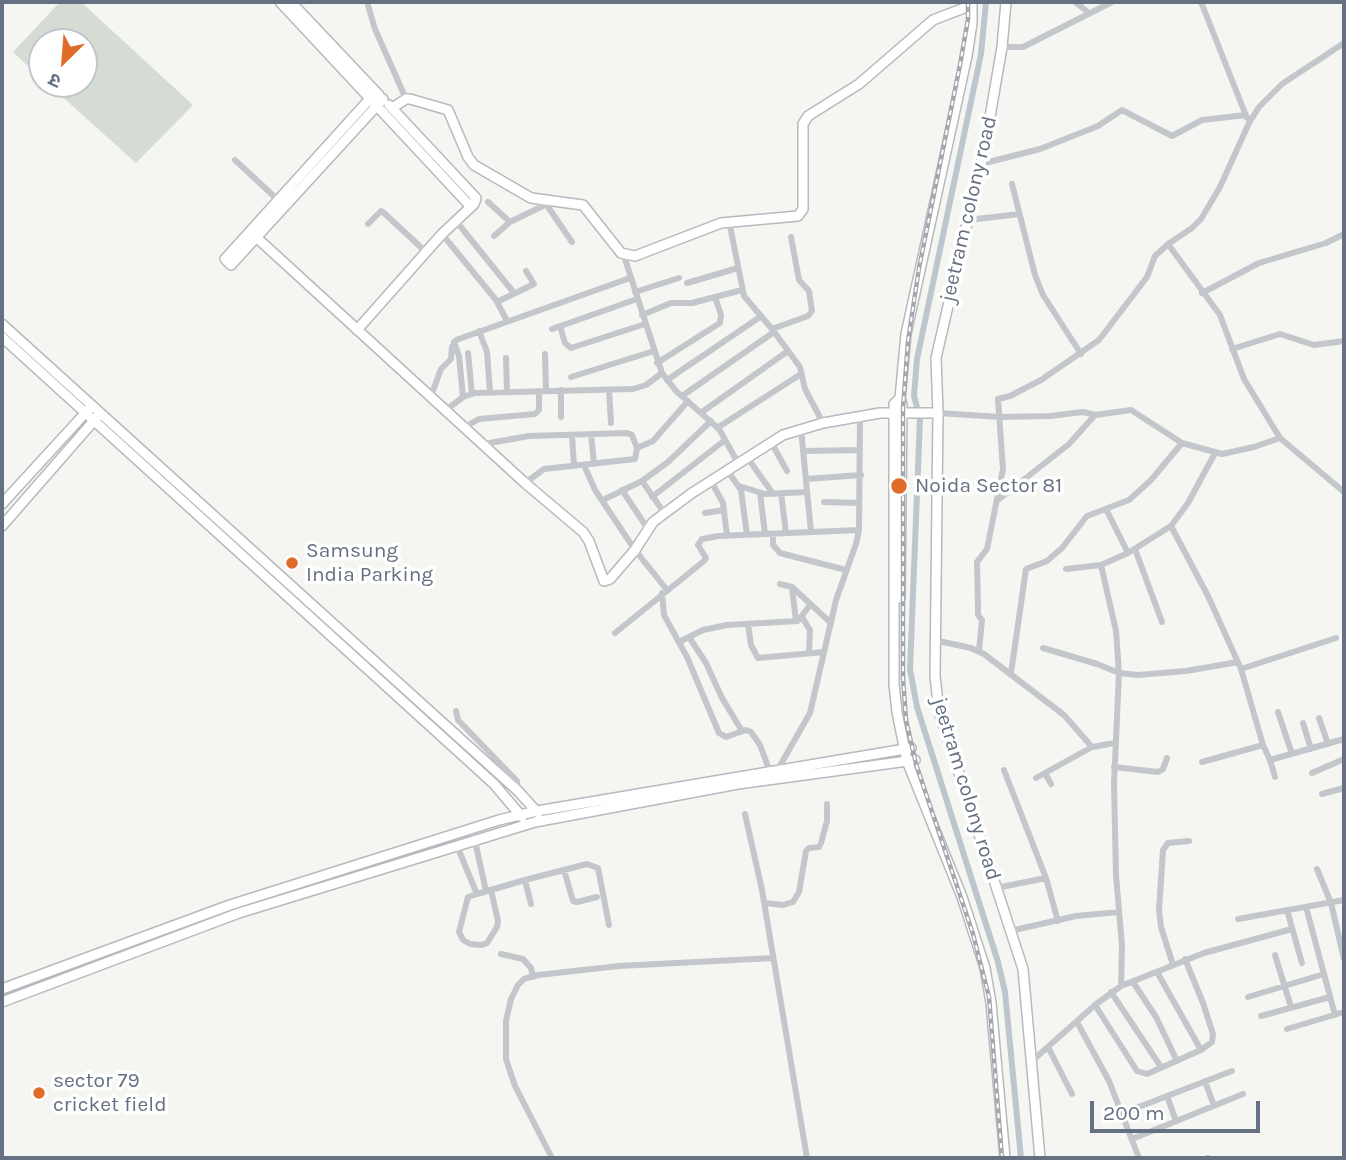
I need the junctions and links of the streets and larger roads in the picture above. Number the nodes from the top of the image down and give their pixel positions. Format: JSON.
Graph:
{"nodes":[{"id":1,"x":280,"y":2,"type":"edge"},
{"id":2,"x":291,"y":2,"type":"edge"},
{"id":3,"x":367,"y":2,"type":"edge"},
{"id":4,"x":1006,"y":2,"type":"edge"},
{"id":5,"x":1075,"y":2,"type":"edge"},
{"id":6,"x":1112,"y":2,"type":"edge"},
{"id":7,"x":1202,"y":2,"type":"edge"},
{"id":8,"x":972,"y":3,"type":"edge"},
{"id":9,"x":1089,"y":13,"type":"junction"},
{"id":10,"x":1344,"y":43,"type":"edge"},
{"id":11,"x":1002,"y":47,"type":"junction"},
{"id":12,"x":377,"y":99,"type":"junction"},
{"id":13,"x":406,"y":99,"type":"junction"},
{"id":14,"x":391,"y":108,"type":"junction"},
{"id":15,"x":1246,"y":115,"type":"junction"},
{"id":16,"x":1249,"y":123,"type":"junction"},
{"id":17,"x":235,"y":159,"type":"dead end"},
{"id":18,"x":981,"y":164,"type":"junction"},
{"id":19,"x":1012,"y":184,"type":"dead end"},
{"id":20,"x":278,"y":200,"type":"junction"},
{"id":21,"x":488,"y":202,"type":"dead end"},
{"id":22,"x":548,"y":202,"type":"junction"},
{"id":23,"x":471,"y":207,"type":"junction"},
{"id":24,"x":1020,"y":214,"type":"junction"},
{"id":25,"x":968,"y":220,"type":"junction"},
{"id":26,"x":729,"y":221,"type":"junction"},
{"id":27,"x":456,"y":222,"type":"junction"},
{"id":28,"x":510,"y":222,"type":"junction"},
{"id":29,"x":368,"y":224,"type":"dead end"},
{"id":30,"x":442,"y":234,"type":"junction"},
{"id":31,"x":1344,"y":234,"type":"edge"},
{"id":32,"x":494,"y":236,"type":"dead end"},
{"id":33,"x":256,"y":237,"type":"junction"},
{"id":34,"x":791,"y":237,"type":"dead end"},
{"id":35,"x":572,"y":242,"type":"dead end"},
{"id":36,"x":1168,"y":244,"type":"junction"},
{"id":37,"x":426,"y":252,"type":"junction"},
{"id":38,"x":624,"y":256,"type":"junction"},
{"id":39,"x":738,"y":268,"type":"junction"},
{"id":40,"x":526,"y":271,"type":"dead end"},
{"id":41,"x":630,"y":278,"type":"junction"},
{"id":42,"x":679,"y":278,"type":"dead end"},
{"id":43,"x":687,"y":283,"type":"dead end"},
{"id":44,"x":741,"y":290,"type":"junction"},
{"id":45,"x":514,"y":293,"type":"junction"},
{"id":46,"x":1202,"y":293,"type":"junction"},
{"id":47,"x":636,"y":296,"type":"junction"},
{"id":48,"x":715,"y":297,"type":"junction"},
{"id":49,"x":497,"y":302,"type":"junction"},
{"id":50,"x":642,"y":315,"type":"junction"},
{"id":51,"x":760,"y":317,"type":"junction"},
{"id":52,"x":507,"y":321,"type":"junction"},
{"id":53,"x":2,"y":324,"type":"edge"},
{"id":54,"x":645,"y":324,"type":"junction"},
{"id":55,"x":560,"y":326,"type":"junction"},
{"id":56,"x":552,"y":329,"type":"dead end"},
{"id":57,"x":357,"y":330,"type":"junction"},
{"id":58,"x":773,"y":330,"type":"junction"},
{"id":59,"x":479,"y":331,"type":"junction"},
{"id":60,"x":2,"y":337,"type":"edge"},
{"id":61,"x":1344,"y":341,"type":"edge"},
{"id":62,"x":454,"y":342,"type":"junction"},
{"id":63,"x":1232,"y":349,"type":"junction"},
{"id":64,"x":654,"y":351,"type":"junction"},
{"id":65,"x":788,"y":351,"type":"junction"},
{"id":66,"x":468,"y":353,"type":"dead end"},
{"id":67,"x":545,"y":354,"type":"dead end"},
{"id":68,"x":1081,"y":354,"type":"junction"},
{"id":69,"x":506,"y":358,"type":"dead end"},
{"id":70,"x":657,"y":363,"type":"junction"},
{"id":71,"x":662,"y":373,"type":"junction"},
{"id":72,"x":801,"y":373,"type":"junction"},
{"id":73,"x":571,"y":377,"type":"dead end"},
{"id":74,"x":667,"y":380,"type":"junction"},
{"id":75,"x":561,"y":390,"type":"junction"},
{"id":76,"x":609,"y":390,"type":"junction"},
{"id":77,"x":490,"y":391,"type":"junction"},
{"id":78,"x":507,"y":391,"type":"junction"},
{"id":79,"x":543,"y":391,"type":"junction"},
{"id":80,"x":472,"y":394,"type":"junction"},
{"id":81,"x":431,"y":396,"type":"junction"},
{"id":82,"x":463,"y":397,"type":"junction"},
{"id":83,"x":685,"y":398,"type":"junction"},
{"id":84,"x":89,"y":408,"type":"junction"},
{"id":85,"x":446,"y":410,"type":"junction"},
{"id":86,"x":102,"y":412,"type":"junction"},
{"id":87,"x":702,"y":412,"type":"junction"},
{"id":88,"x":903,"y":412,"type":"junction"},
{"id":89,"x":934,"y":413,"type":"junction"},
{"id":90,"x":1095,"y":415,"type":"junction"},
{"id":91,"x":859,"y":417,"type":"junction"},
{"id":92,"x":1000,"y":417,"type":"junction"},
{"id":93,"x":561,"y":418,"type":"dead end"},
{"id":94,"x":94,"y":420,"type":"junction"},
{"id":95,"x":711,"y":421,"type":"junction"},
{"id":96,"x":611,"y":423,"type":"dead end"},
{"id":97,"x":823,"y":423,"type":"junction"},
{"id":98,"x":465,"y":427,"type":"junction"},
{"id":99,"x":717,"y":428,"type":"junction"},
{"id":100,"x":801,"y":429,"type":"junction"},
{"id":101,"x":591,"y":434,"type":"junction"},
{"id":102,"x":572,"y":435,"type":"junction"},
{"id":103,"x":1280,"y":438,"type":"junction"},
{"id":104,"x":725,"y":440,"type":"junction"},
{"id":105,"x":771,"y":442,"type":"junction"},
{"id":106,"x":1182,"y":443,"type":"junction"},
{"id":107,"x":484,"y":444,"type":"junction"},
{"id":108,"x":638,"y":448,"type":"junction"},
{"id":109,"x":860,"y":450,"type":"junction"},
{"id":110,"x":803,"y":451,"type":"junction"},
{"id":111,"x":1215,"y":453,"type":"junction"},
{"id":112,"x":747,"y":457,"type":"junction"},
{"id":113,"x":737,"y":463,"type":"junction"},
{"id":114,"x":594,"y":464,"type":"junction"},
{"id":115,"x":584,"y":465,"type":"junction"},
{"id":116,"x":574,"y":466,"type":"junction"},
{"id":117,"x":727,"y":470,"type":"junction"},
{"id":118,"x":787,"y":471,"type":"dead end"},
{"id":119,"x":861,"y":475,"type":"junction"},
{"id":120,"x":806,"y":479,"type":"junction"},
{"id":121,"x":642,"y":481,"type":"junction"},
{"id":122,"x":711,"y":481,"type":"junction"},
{"id":123,"x":525,"y":483,"type":"junction"},
{"id":124,"x":738,"y":486,"type":"junction"},
{"id":125,"x":622,"y":490,"type":"junction"},
{"id":126,"x":807,"y":492,"type":"junction"},
{"id":127,"x":1344,"y":492,"type":"edge"},
{"id":128,"x":760,"y":494,"type":"junction"},
{"id":129,"x":777,"y":494,"type":"junction"},
{"id":130,"x":652,"y":497,"type":"junction"},
{"id":131,"x":603,"y":500,"type":"junction"},
{"id":132,"x":998,"y":500,"type":"junction"},
{"id":133,"x":824,"y":502,"type":"dead end"},
{"id":134,"x":859,"y":503,"type":"junction"},
{"id":135,"x":2,"y":504,"type":"edge"},
{"id":136,"x":724,"y":509,"type":"junction"},
{"id":137,"x":1107,"y":509,"type":"junction"},
{"id":138,"x":705,"y":513,"type":"dead end"},
{"id":139,"x":665,"y":514,"type":"junction"},
{"id":140,"x":1171,"y":526,"type":"junction"},
{"id":141,"x":2,"y":527,"type":"edge"},
{"id":142,"x":648,"y":529,"type":"junction"},
{"id":143,"x":859,"y":530,"type":"junction"},
{"id":144,"x":811,"y":532,"type":"junction"},
{"id":145,"x":786,"y":533,"type":"junction"},
{"id":146,"x":765,"y":534,"type":"junction"},
{"id":147,"x":773,"y":534,"type":"junction"},
{"id":148,"x":747,"y":535,"type":"junction"},
{"id":149,"x":727,"y":536,"type":"junction"},
{"id":150,"x":1135,"y":549,"type":"junction"},
{"id":151,"x":635,"y":550,"type":"junction"},
{"id":152,"x":1128,"y":553,"type":"junction"},
{"id":153,"x":1101,"y":565,"type":"junction"},
{"id":154,"x":1066,"y":569,"type":"dead end"},
{"id":155,"x":846,"y":570,"type":"junction"},
{"id":156,"x":780,"y":584,"type":"dead end"},
{"id":157,"x":792,"y":587,"type":"junction"},
{"id":158,"x":664,"y":592,"type":"junction"},
{"id":159,"x":810,"y":605,"type":"junction"},
{"id":160,"x":799,"y":619,"type":"junction"},
{"id":161,"x":1162,"y":622,"type":"dead end"},
{"id":162,"x":831,"y":623,"type":"junction"},
{"id":163,"x":748,"y":624,"type":"junction"},
{"id":164,"x":615,"y":633,"type":"dead end"},
{"id":165,"x":689,"y":637,"type":"junction"},
{"id":166,"x":1336,"y":638,"type":"dead end"},
{"id":167,"x":934,"y":640,"type":"junction"},
{"id":168,"x":679,"y":642,"type":"junction"},
{"id":169,"x":1043,"y":648,"type":"dead end"},
{"id":170,"x":979,"y":651,"type":"junction"},
{"id":171,"x":809,"y":652,"type":"junction"},
{"id":172,"x":824,"y":652,"type":"junction"},
{"id":173,"x":1239,"y":665,"type":"junction"},
{"id":174,"x":1011,"y":673,"type":"junction"},
{"id":175,"x":1119,"y":674,"type":"junction"},
{"id":176,"x":456,"y":711,"type":"dead end"},
{"id":177,"x":1278,"y":712,"type":"dead end"},
{"id":178,"x":1319,"y":718,"type":"dead end"},
{"id":179,"x":1303,"y":723,"type":"dead end"},
{"id":180,"x":742,"y":731,"type":"junction"},
{"id":181,"x":1344,"y":739,"type":"edge"},
{"id":182,"x":1115,"y":743,"type":"junction"},
{"id":183,"x":1328,"y":744,"type":"junction"},
{"id":184,"x":1263,"y":745,"type":"junction"},
{"id":185,"x":1092,"y":747,"type":"junction"},
{"id":186,"x":908,"y":748,"type":"junction"},
{"id":187,"x":1311,"y":749,"type":"junction"},
{"id":188,"x":1292,"y":754,"type":"junction"},
{"id":189,"x":1167,"y":758,"type":"dead end"},
{"id":190,"x":1344,"y":759,"type":"edge"},
{"id":191,"x":1270,"y":760,"type":"junction"},
{"id":192,"x":1202,"y":762,"type":"dead end"},
{"id":193,"x":911,"y":763,"type":"junction"},
{"id":194,"x":1114,"y":767,"type":"junction"},
{"id":195,"x":1004,"y":770,"type":"dead end"},
{"id":196,"x":773,"y":771,"type":"junction"},
{"id":197,"x":1045,"y":773,"type":"junction"},
{"id":198,"x":1312,"y":773,"type":"dead end"},
{"id":199,"x":1275,"y":777,"type":"dead end"},
{"id":200,"x":1036,"y":778,"type":"dead end"},
{"id":201,"x":1051,"y":784,"type":"dead end"},
{"id":202,"x":1344,"y":788,"type":"edge"},
{"id":203,"x":518,"y":791,"type":"junction"},
{"id":204,"x":1322,"y":794,"type":"dead end"},
{"id":205,"x":827,"y":804,"type":"dead end"},
{"id":206,"x":537,"y":811,"type":"junction"},
{"id":207,"x":745,"y":814,"type":"dead end"},
{"id":208,"x":520,"y":815,"type":"junction"},
{"id":209,"x":544,"y":820,"type":"junction"},
{"id":210,"x":527,"y":824,"type":"junction"},
{"id":211,"x":475,"y":841,"type":"junction"},
{"id":212,"x":1189,"y":841,"type":"dead end"},
{"id":213,"x":457,"y":846,"type":"junction"},
{"id":214,"x":1317,"y":869,"type":"dead end"},
{"id":215,"x":564,"y":870,"type":"junction"},
{"id":216,"x":1046,"y":878,"type":"junction"},
{"id":217,"x":525,"y":880,"type":"junction"},
{"id":218,"x":996,"y":888,"type":"junction"},
{"id":219,"x":489,"y":891,"type":"junction"},
{"id":220,"x":477,"y":894,"type":"junction"},
{"id":221,"x":597,"y":897,"type":"dead end"},
{"id":222,"x":1344,"y":901,"type":"edge"},
{"id":223,"x":765,"y":903,"type":"junction"},
{"id":224,"x":1331,"y":903,"type":"junction"},
{"id":225,"x":531,"y":904,"type":"dead end"},
{"id":226,"x":1306,"y":907,"type":"junction"},
{"id":227,"x":1287,"y":910,"type":"junction"},
{"id":228,"x":1119,"y":912,"type":"junction"},
{"id":229,"x":1238,"y":919,"type":"dead end"},
{"id":230,"x":1058,"y":921,"type":"junction"},
{"id":231,"x":609,"y":925,"type":"dead end"},
{"id":232,"x":1292,"y":929,"type":"junction"},
{"id":233,"x":1010,"y":931,"type":"junction"},
{"id":234,"x":501,"y":954,"type":"dead end"},
{"id":235,"x":1275,"y":955,"type":"dead end"},
{"id":236,"x":773,"y":958,"type":"junction"},
{"id":237,"x":1344,"y":959,"type":"edge"},
{"id":238,"x":1185,"y":960,"type":"junction"},
{"id":239,"x":1302,"y":963,"type":"dead end"},
{"id":240,"x":1172,"y":965,"type":"junction"},
{"id":241,"x":1157,"y":972,"type":"junction"},
{"id":242,"x":1324,"y":974,"type":"junction"},
{"id":243,"x":533,"y":977,"type":"junction"},
{"id":244,"x":1133,"y":982,"type":"junction"},
{"id":245,"x":1121,"y":986,"type":"junction"},
{"id":246,"x":1284,"y":986,"type":"junction"},
{"id":247,"x":2,"y":989,"type":"edge"},
{"id":248,"x":1111,"y":992,"type":"junction"},
{"id":249,"x":1330,"y":997,"type":"junction"},
{"id":250,"x":1248,"y":998,"type":"dead end"},
{"id":251,"x":2,"y":1002,"type":"edge"},
{"id":252,"x":1095,"y":1005,"type":"junction"},
{"id":253,"x":1290,"y":1007,"type":"junction"},
{"id":254,"x":1344,"y":1012,"type":"edge"},
{"id":255,"x":1335,"y":1015,"type":"junction"},
{"id":256,"x":1261,"y":1016,"type":"dead end"},
{"id":257,"x":1077,"y":1022,"type":"junction"},
{"id":258,"x":1287,"y":1029,"type":"dead end"},
{"id":259,"x":1048,"y":1047,"type":"junction"},
{"id":260,"x":1201,"y":1050,"type":"junction"},
{"id":261,"x":1032,"y":1061,"type":"junction"},
{"id":262,"x":1177,"y":1061,"type":"junction"},
{"id":263,"x":1161,"y":1068,"type":"junction"},
{"id":264,"x":1232,"y":1071,"type":"dead end"},
{"id":265,"x":1205,"y":1081,"type":"junction"},
{"id":266,"x":1072,"y":1094,"type":"dead end"},
{"id":267,"x":1243,"y":1094,"type":"dead end"},
{"id":268,"x":1167,"y":1096,"type":"junction"},
{"id":269,"x":1214,"y":1106,"type":"junction"},
{"id":270,"x":1123,"y":1113,"type":"junction"},
{"id":271,"x":1176,"y":1121,"type":"junction"},
{"id":272,"x":1132,"y":1139,"type":"junction"},
{"id":273,"x":552,"y":1158,"type":"edge"},
{"id":274,"x":807,"y":1158,"type":"edge"},
{"id":275,"x":1005,"y":1158,"type":"edge"},
{"id":276,"x":1040,"y":1158,"type":"edge"},
{"id":277,"x":1139,"y":1158,"type":"edge"}],
"edges":[{"from":1,"to":12,"type":"street"},
{"from":2,"to":12,"type":"street"},
{"from":3,"to":13,"type":"street"},
{"from":4,"to":11,"type":"street","name":"jeetram colony road"},
{"from":5,"to":9,"type":"street"},
{"from":6,"to":9,"type":"street"},
{"from":7,"to":15,"type":"street"},
{"from":8,"to":26,"type":"street"},
{"from":8,"to":88,"type":"street"},
{"from":9,"to":11,"type":"street"},
{"from":10,"to":16,"type":"street"},
{"from":11,"to":18,"type":"street","name":"jeetram colony road"},
{"from":12,"to":14,"type":"street"},
{"from":12,"to":20,"type":"street"},
{"from":12,"to":23,"type":"street"},
{"from":12,"to":33,"type":"street"},
{"from":13,"to":14,"type":"street"},
{"from":13,"to":22,"type":"street"},
{"from":14,"to":23,"type":"street"},
{"from":15,"to":16,"type":"street"},
{"from":15,"to":18,"type":"street"},
{"from":16,"to":36,"type":"street"},
{"from":17,"to":20,"type":"street"},
{"from":18,"to":25,"type":"street","name":"jeetram colony road"},
{"from":19,"to":24,"type":"street"},
{"from":20,"to":33,"type":"street"},
{"from":21,"to":28,"type":"street"},
{"from":22,"to":28,"type":"street"},
{"from":22,"to":35,"type":"street"},
{"from":22,"to":38,"type":"street"},
{"from":23,"to":27,"type":"street"},
{"from":24,"to":25,"type":"street"},
{"from":24,"to":68,"type":"street"},
{"from":25,"to":89,"type":"street","name":"jeetram colony road"},
{"from":26,"to":38,"type":"street"},
{"from":26,"to":39,"type":"street"},
{"from":27,"to":30,"type":"street"},
{"from":27,"to":45,"type":"street"},
{"from":28,"to":32,"type":"street"},
{"from":29,"to":37,"type":"street"},
{"from":30,"to":37,"type":"street"},
{"from":30,"to":49,"type":"street"},
{"from":31,"to":46,"type":"street"},
{"from":33,"to":57,"type":"street"},
{"from":34,"to":58,"type":"street"},
{"from":36,"to":46,"type":"street"},
{"from":36,"to":68,"type":"street"},
{"from":37,"to":57,"type":"street"},
{"from":38,"to":41,"type":"street"},
{"from":39,"to":43,"type":"street"},
{"from":39,"to":44,"type":"street"},
{"from":40,"to":45,"type":"street"},
{"from":41,"to":47,"type":"street"},
{"from":41,"to":52,"type":"street"},
{"from":42,"to":47,"type":"street"},
{"from":44,"to":48,"type":"street"},
{"from":44,"to":51,"type":"street"},
{"from":45,"to":49,"type":"street"},
{"from":46,"to":63,"type":"street"},
{"from":47,"to":50,"type":"street"},
{"from":47,"to":55,"type":"street"},
{"from":48,"to":50,"type":"street"},
{"from":48,"to":70,"type":"street"},
{"from":49,"to":52,"type":"street"},
{"from":50,"to":54,"type":"street"},
{"from":51,"to":58,"type":"street"},
{"from":51,"to":74,"type":"street"},
{"from":52,"to":59,"type":"street"},
{"from":53,"to":84,"type":"street"},
{"from":54,"to":55,"type":"street"},
{"from":54,"to":64,"type":"street"},
{"from":55,"to":56,"type":"street"},
{"from":57,"to":81,"type":"street"},
{"from":58,"to":65,"type":"street"},
{"from":58,"to":83,"type":"street"},
{"from":59,"to":62,"type":"street"},
{"from":59,"to":77,"type":"street"},
{"from":60,"to":84,"type":"street"},
{"from":61,"to":63,"type":"street"},
{"from":62,"to":81,"type":"street"},
{"from":62,"to":82,"type":"street"},
{"from":63,"to":103,"type":"street"},
{"from":64,"to":70,"type":"street"},
{"from":64,"to":73,"type":"street"},
{"from":65,"to":72,"type":"street"},
{"from":65,"to":87,"type":"street"},
{"from":66,"to":80,"type":"street"},
{"from":67,"to":79,"type":"street"},
{"from":68,"to":92,"type":"street"},
{"from":69,"to":78,"type":"street"},
{"from":70,"to":71,"type":"street"},
{"from":71,"to":74,"type":"street"},
{"from":71,"to":76,"type":"street"},
{"from":72,"to":97,"type":"street"},
{"from":72,"to":99,"type":"street"},
{"from":74,"to":83,"type":"street"},
{"from":75,"to":76,"type":"street"},
{"from":75,"to":79,"type":"street"},
{"from":75,"to":93,"type":"street"},
{"from":76,"to":96,"type":"street"},
{"from":77,"to":78,"type":"street"},
{"from":77,"to":80,"type":"street"},
{"from":78,"to":79,"type":"street"},
{"from":79,"to":98,"type":"street"},
{"from":80,"to":82,"type":"street"},
{"from":81,"to":85,"type":"street"},
{"from":82,"to":85,"type":"street"},
{"from":83,"to":87,"type":"street"},
{"from":83,"to":108,"type":"street"},
{"from":84,"to":86,"type":"street"},
{"from":84,"to":94,"type":"street"},
{"from":84,"to":135,"type":"street"},
{"from":85,"to":98,"type":"street"},
{"from":86,"to":94,"type":"street"},
{"from":86,"to":203,"type":"street"},
{"from":87,"to":95,"type":"street"},
{"from":88,"to":89,"type":"street"},
{"from":88,"to":91,"type":"street"},
{"from":88,"to":186,"type":"street"},
{"from":89,"to":92,"type":"street"},
{"from":89,"to":167,"type":"street","name":"jeetram colony road"},
{"from":90,"to":92,"type":"street"},
{"from":90,"to":106,"type":"street"},
{"from":90,"to":132,"type":"street"},
{"from":91,"to":97,"type":"street"},
{"from":91,"to":109,"type":"street"},
{"from":92,"to":132,"type":"street"},
{"from":94,"to":141,"type":"street"},
{"from":94,"to":208,"type":"street"},
{"from":95,"to":99,"type":"street"},
{"from":95,"to":121,"type":"street"},
{"from":97,"to":100,"type":"street"},
{"from":98,"to":107,"type":"street"},
{"from":99,"to":104,"type":"street"},
{"from":100,"to":105,"type":"street"},
{"from":100,"to":110,"type":"street"},
{"from":101,"to":102,"type":"street"},
{"from":101,"to":108,"type":"street"},
{"from":101,"to":114,"type":"street"},
{"from":102,"to":107,"type":"street"},
{"from":102,"to":116,"type":"street"},
{"from":103,"to":111,"type":"street"},
{"from":103,"to":127,"type":"street"},
{"from":104,"to":113,"type":"street"},
{"from":104,"to":130,"type":"street"},
{"from":105,"to":112,"type":"street"},
{"from":105,"to":118,"type":"street"},
{"from":106,"to":111,"type":"street"},
{"from":106,"to":137,"type":"street"},
{"from":107,"to":123,"type":"street"},
{"from":108,"to":114,"type":"street"},
{"from":109,"to":110,"type":"street"},
{"from":109,"to":119,"type":"street"},
{"from":110,"to":120,"type":"street"},
{"from":111,"to":140,"type":"street"},
{"from":112,"to":113,"type":"street"},
{"from":112,"to":129,"type":"street"},
{"from":113,"to":117,"type":"street"},
{"from":114,"to":115,"type":"street"},
{"from":115,"to":116,"type":"street"},
{"from":115,"to":131,"type":"street"},
{"from":116,"to":123,"type":"street"},
{"from":117,"to":122,"type":"street"},
{"from":117,"to":124,"type":"street"},
{"from":119,"to":120,"type":"street"},
{"from":119,"to":134,"type":"street"},
{"from":120,"to":126,"type":"street"},
{"from":121,"to":125,"type":"street"},
{"from":121,"to":130,"type":"street"},
{"from":122,"to":136,"type":"street"},
{"from":122,"to":139,"type":"street"},
{"from":123,"to":151,"type":"street"},
{"from":124,"to":128,"type":"street"},
{"from":124,"to":148,"type":"street"},
{"from":125,"to":131,"type":"street"},
{"from":125,"to":142,"type":"street"},
{"from":126,"to":129,"type":"street"},
{"from":126,"to":144,"type":"street"},
{"from":128,"to":129,"type":"street"},
{"from":128,"to":146,"type":"street"},
{"from":129,"to":145,"type":"street"},
{"from":130,"to":139,"type":"street"},
{"from":131,"to":151,"type":"street"},
{"from":132,"to":170,"type":"street"},
{"from":133,"to":134,"type":"street"},
{"from":134,"to":143,"type":"street"},
{"from":136,"to":138,"type":"street"},
{"from":136,"to":149,"type":"street"},
{"from":137,"to":152,"type":"street"},
{"from":137,"to":174,"type":"street"},
{"from":139,"to":142,"type":"street"},
{"from":140,"to":150,"type":"street"},
{"from":140,"to":173,"type":"street"},
{"from":142,"to":151,"type":"street"},
{"from":143,"to":144,"type":"street"},
{"from":143,"to":155,"type":"street"},
{"from":144,"to":145,"type":"street"},
{"from":145,"to":147,"type":"street"},
{"from":146,"to":147,"type":"street"},
{"from":146,"to":148,"type":"street"},
{"from":147,"to":155,"type":"street"},
{"from":148,"to":149,"type":"street"},
{"from":149,"to":158,"type":"street"},
{"from":150,"to":152,"type":"street"},
{"from":150,"to":161,"type":"street"},
{"from":151,"to":158,"type":"street"},
{"from":152,"to":153,"type":"street"},
{"from":153,"to":154,"type":"street"},
{"from":153,"to":175,"type":"street"},
{"from":155,"to":162,"type":"street"},
{"from":156,"to":157,"type":"street"},
{"from":157,"to":159,"type":"street"},
{"from":157,"to":160,"type":"street"},
{"from":158,"to":164,"type":"street"},
{"from":158,"to":168,"type":"street"},
{"from":159,"to":160,"type":"street"},
{"from":159,"to":162,"type":"street"},
{"from":160,"to":163,"type":"street"},
{"from":160,"to":171,"type":"street"},
{"from":162,"to":172,"type":"street"},
{"from":163,"to":165,"type":"street"},
{"from":163,"to":171,"type":"street"},
{"from":165,"to":168,"type":"street"},
{"from":165,"to":180,"type":"street"},
{"from":166,"to":173,"type":"street"},
{"from":167,"to":170,"type":"street"},
{"from":167,"to":218,"type":"street","name":"jeetram colony road"},
{"from":168,"to":180,"type":"street"},
{"from":169,"to":175,"type":"street"},
{"from":170,"to":174,"type":"street"},
{"from":171,"to":172,"type":"street"},
{"from":172,"to":196,"type":"street"},
{"from":173,"to":175,"type":"street"},
{"from":173,"to":184,"type":"street"},
{"from":174,"to":185,"type":"street"},
{"from":175,"to":182,"type":"street"},
{"from":176,"to":203,"type":"street"},
{"from":177,"to":188,"type":"street"},
{"from":178,"to":183,"type":"street"},
{"from":179,"to":187,"type":"street"},
{"from":180,"to":196,"type":"street"},
{"from":181,"to":183,"type":"street"},
{"from":182,"to":185,"type":"street"},
{"from":182,"to":194,"type":"street"},
{"from":183,"to":187,"type":"street"},
{"from":184,"to":191,"type":"street"},
{"from":184,"to":192,"type":"street"},
{"from":185,"to":197,"type":"street"},
{"from":186,"to":193,"type":"street"},
{"from":186,"to":196,"type":"street"},
{"from":187,"to":188,"type":"street"},
{"from":188,"to":191,"type":"street"},
{"from":189,"to":194,"type":"street"},
{"from":190,"to":198,"type":"street"},
{"from":191,"to":199,"type":"street"},
{"from":193,"to":209,"type":"street"},
{"from":193,"to":275,"type":"street"},
{"from":194,"to":228,"type":"street"},
{"from":195,"to":216,"type":"street"},
{"from":196,"to":206,"type":"street"},
{"from":197,"to":200,"type":"street"},
{"from":197,"to":201,"type":"street"},
{"from":202,"to":204,"type":"street"},
{"from":203,"to":206,"type":"street"},
{"from":205,"to":223,"type":"street"},
{"from":206,"to":208,"type":"street"},
{"from":206,"to":209,"type":"street"},
{"from":207,"to":223,"type":"street"},
{"from":208,"to":210,"type":"street"},
{"from":208,"to":247,"type":"street"},
{"from":209,"to":210,"type":"street"},
{"from":210,"to":211,"type":"street"},
{"from":211,"to":213,"type":"street"},
{"from":211,"to":219,"type":"street"},
{"from":212,"to":240,"type":"street"},
{"from":213,"to":220,"type":"street"},
{"from":213,"to":251,"type":"street"},
{"from":214,"to":224,"type":"street"},
{"from":215,"to":217,"type":"street"},
{"from":215,"to":221,"type":"street"},
{"from":215,"to":231,"type":"street"},
{"from":216,"to":218,"type":"street"},
{"from":216,"to":230,"type":"street"},
{"from":217,"to":219,"type":"street"},
{"from":217,"to":225,"type":"street"},
{"from":218,"to":233,"type":"street","name":"jeetram colony road"},
{"from":219,"to":220,"type":"street"},
{"from":219,"to":220,"type":"street"},
{"from":222,"to":224,"type":"street"},
{"from":223,"to":236,"type":"street"},
{"from":224,"to":226,"type":"street"},
{"from":224,"to":237,"type":"street"},
{"from":226,"to":227,"type":"street"},
{"from":226,"to":242,"type":"street"},
{"from":227,"to":229,"type":"street"},
{"from":227,"to":232,"type":"street"},
{"from":228,"to":230,"type":"street"},
{"from":228,"to":245,"type":"street"},
{"from":230,"to":233,"type":"street"},
{"from":232,"to":238,"type":"street"},
{"from":232,"to":239,"type":"street"},
{"from":233,"to":261,"type":"street","name":"jeetram colony road"},
{"from":234,"to":243,"type":"street"},
{"from":235,"to":246,"type":"street"},
{"from":236,"to":243,"type":"street"},
{"from":236,"to":274,"type":"street"},
{"from":238,"to":240,"type":"street"},
{"from":238,"to":260,"type":"street"},
{"from":240,"to":241,"type":"street"},
{"from":241,"to":244,"type":"street"},
{"from":241,"to":260,"type":"street"},
{"from":242,"to":246,"type":"street"},
{"from":242,"to":249,"type":"street"},
{"from":243,"to":273,"type":"street"},
{"from":244,"to":245,"type":"street"},
{"from":244,"to":262,"type":"street"},
{"from":245,"to":248,"type":"street"},
{"from":246,"to":250,"type":"street"},
{"from":246,"to":253,"type":"street"},
{"from":248,"to":252,"type":"street"},
{"from":248,"to":263,"type":"street"},
{"from":249,"to":253,"type":"street"},
{"from":249,"to":255,"type":"street"},
{"from":252,"to":257,"type":"street"},
{"from":252,"to":263,"type":"street"},
{"from":253,"to":256,"type":"street"},
{"from":254,"to":255,"type":"street"},
{"from":255,"to":258,"type":"street"},
{"from":257,"to":259,"type":"street"},
{"from":257,"to":270,"type":"street"},
{"from":259,"to":261,"type":"street"},
{"from":259,"to":266,"type":"street"},
{"from":260,"to":262,"type":"street"},
{"from":261,"to":276,"type":"street","name":"jeetram colony road"},
{"from":262,"to":263,"type":"street"},
{"from":264,"to":265,"type":"street"},
{"from":265,"to":268,"type":"street"},
{"from":265,"to":269,"type":"street"},
{"from":267,"to":269,"type":"street"},
{"from":268,"to":270,"type":"street"},
{"from":268,"to":271,"type":"street"},
{"from":269,"to":271,"type":"street"},
{"from":270,"to":272,"type":"street"},
{"from":271,"to":272,"type":"street"},
{"from":272,"to":277,"type":"street"}]}
